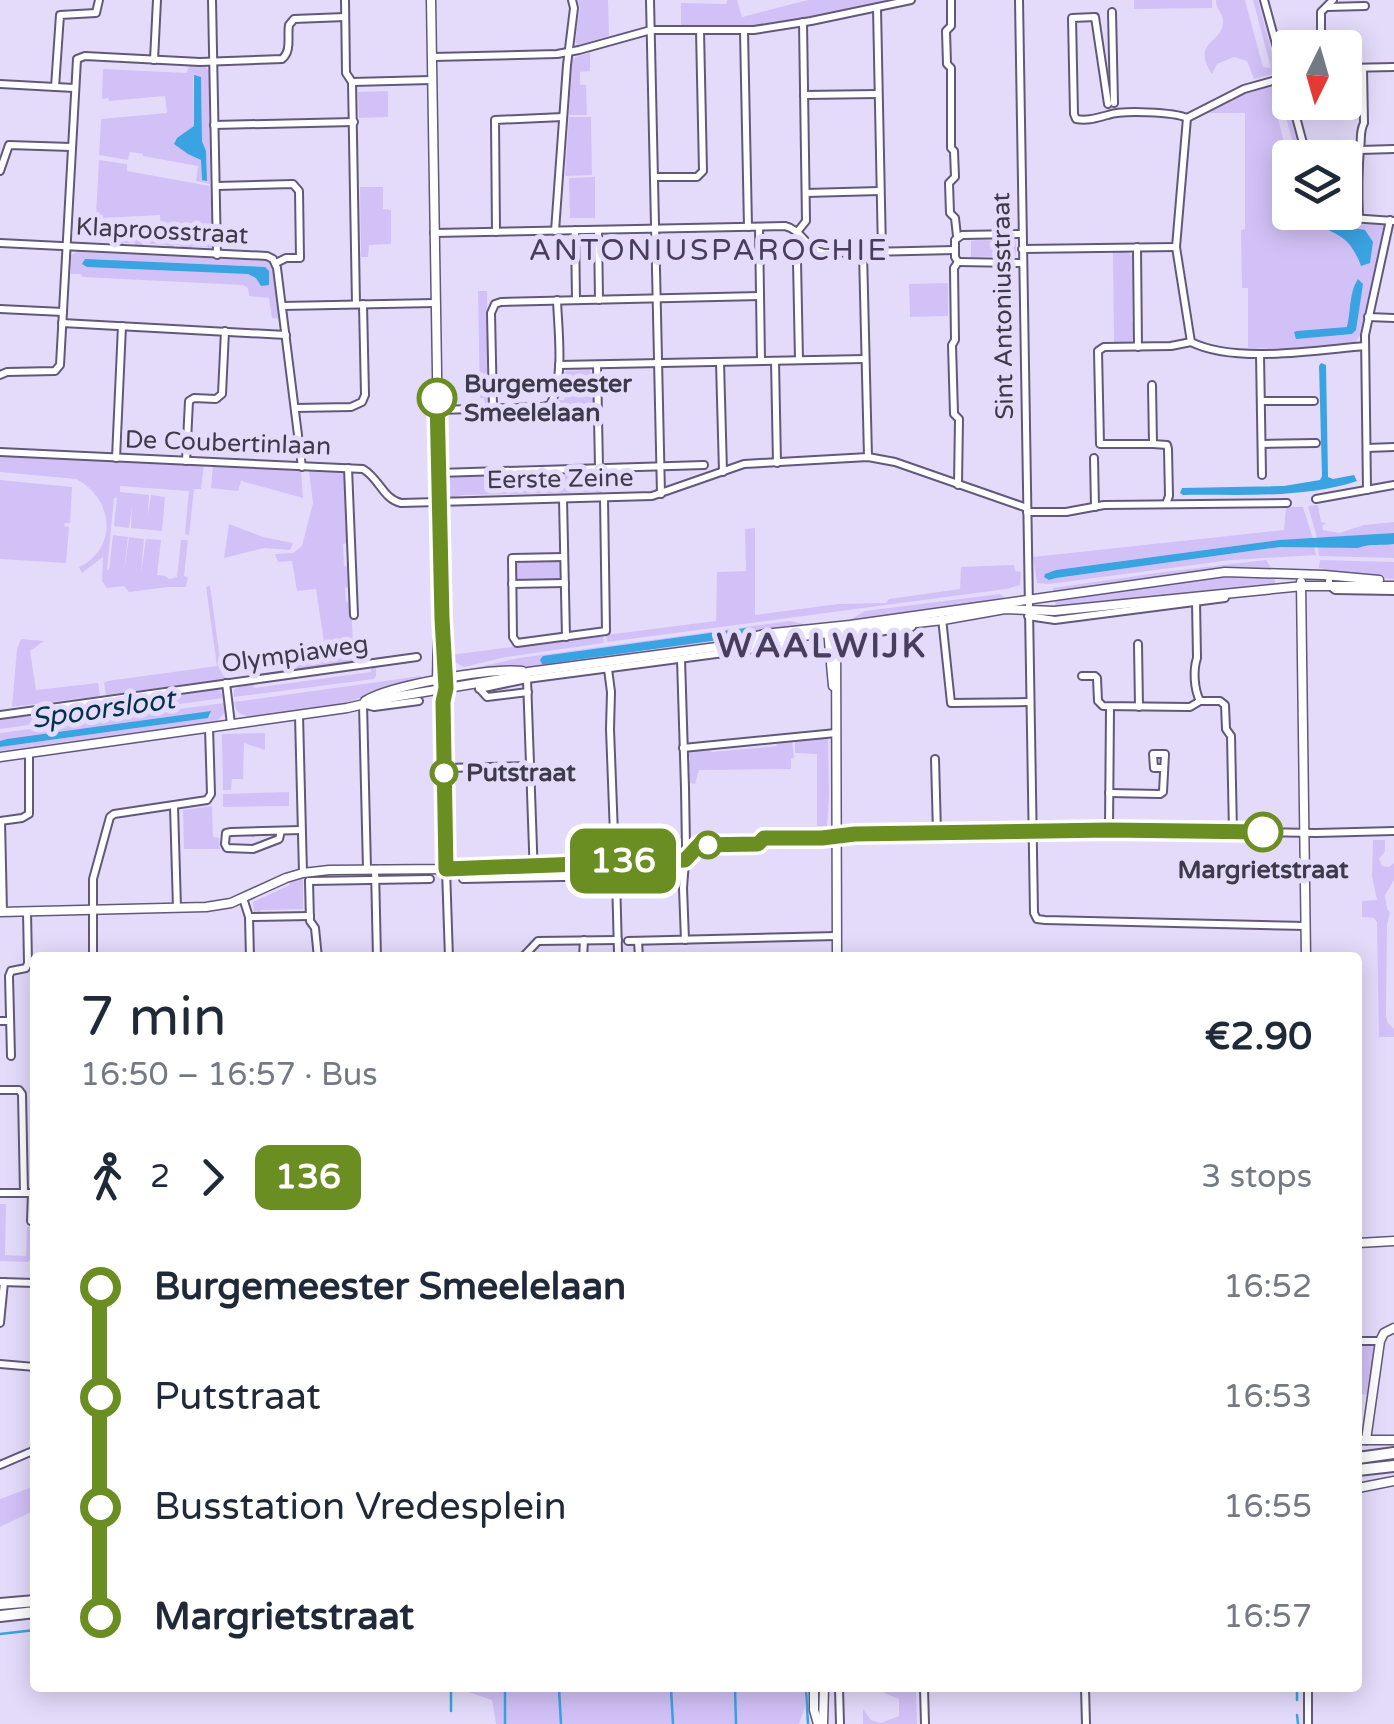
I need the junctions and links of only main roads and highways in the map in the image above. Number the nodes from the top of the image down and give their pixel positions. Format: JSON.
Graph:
{"nodes":[{"id":1,"x":431,"y":0,"type":"edge"},
{"id":2,"x":1291,"y":574,"type":"junction"},
{"id":3,"x":1379,"y":580,"type":"junction"},
{"id":4,"x":1329,"y":583,"type":"junction"},
{"id":5,"x":1302,"y":586,"type":"junction"},
{"id":6,"x":1394,"y":586,"type":"edge"},
{"id":7,"x":942,"y":618,"type":"junction"},
{"id":8,"x":832,"y":630,"type":"junction"},
{"id":9,"x":724,"y":646,"type":"junction"},
{"id":10,"x":441,"y":685,"type":"junction"},
{"id":11,"x":363,"y":708,"type":"junction"},
{"id":12,"x":0,"y":757,"type":"edge"},
{"id":13,"x":2,"y":912,"type":"edge"},
{"id":14,"x":838,"y":952,"type":"edge"},
{"id":15,"x":1306,"y":952,"type":"edge"},
{"id":16,"x":1394,"y":1241,"type":"edge"},
{"id":17,"x":1362,"y":1243,"type":"edge"},
{"id":18,"x":1394,"y":1328,"type":"edge"},
{"id":19,"x":1362,"y":1440,"type":"edge"},
{"id":20,"x":1394,"y":1440,"type":"edge"},
{"id":21,"x":1394,"y":1453,"type":"edge"},
{"id":22,"x":1362,"y":1457,"type":"edge"},
{"id":23,"x":1394,"y":1466,"type":"edge"},
{"id":24,"x":1362,"y":1470,"type":"edge"},
{"id":25,"x":1394,"y":1480,"type":"edge"},
{"id":26,"x":1362,"y":1487,"type":"edge"},
{"id":27,"x":30,"y":1601,"type":"edge"},
{"id":28,"x":0,"y":1604,"type":"edge"},
{"id":29,"x":30,"y":1613,"type":"edge"},
{"id":30,"x":0,"y":1616,"type":"edge"},
{"id":31,"x":814,"y":1692,"type":"edge"},
{"id":32,"x":824,"y":1692,"type":"edge"},
{"id":33,"x":821,"y":1724,"type":"edge"}],
"edges":[{"from":1,"to":10,"type":"main road"},
{"from":2,"to":3,"type":"main road"},
{"from":2,"to":5,"type":"main road"},
{"from":2,"to":7,"type":"main road"},
{"from":3,"to":4,"type":"main road"},
{"from":3,"to":6,"type":"main road"},
{"from":4,"to":5,"type":"main road"},
{"from":4,"to":6,"type":"main road"},
{"from":5,"to":7,"type":"main road"},
{"from":5,"to":15,"type":"main road"},
{"from":7,"to":8,"type":"main road"},
{"from":7,"to":8,"type":"main road"},
{"from":8,"to":9,"type":"main road"},
{"from":8,"to":9,"type":"main road"},
{"from":8,"to":14,"type":"main road"},
{"from":9,"to":10,"type":"main road"},
{"from":10,"to":11,"type":"main road"},
{"from":10,"to":11,"type":"main road"},
{"from":10,"to":13,"type":"main road"},
{"from":11,"to":12,"type":"main road"},
{"from":16,"to":17,"type":"main road"},
{"from":18,"to":19,"type":"main road"},
{"from":19,"to":20,"type":"main road"},
{"from":21,"to":22,"type":"highway"},
{"from":23,"to":24,"type":"highway"},
{"from":25,"to":26,"type":"main road"},
{"from":27,"to":28,"type":"highway"},
{"from":29,"to":30,"type":"highway"},
{"from":31,"to":33,"type":"main road"},
{"from":32,"to":33,"type":"main road"}]}
